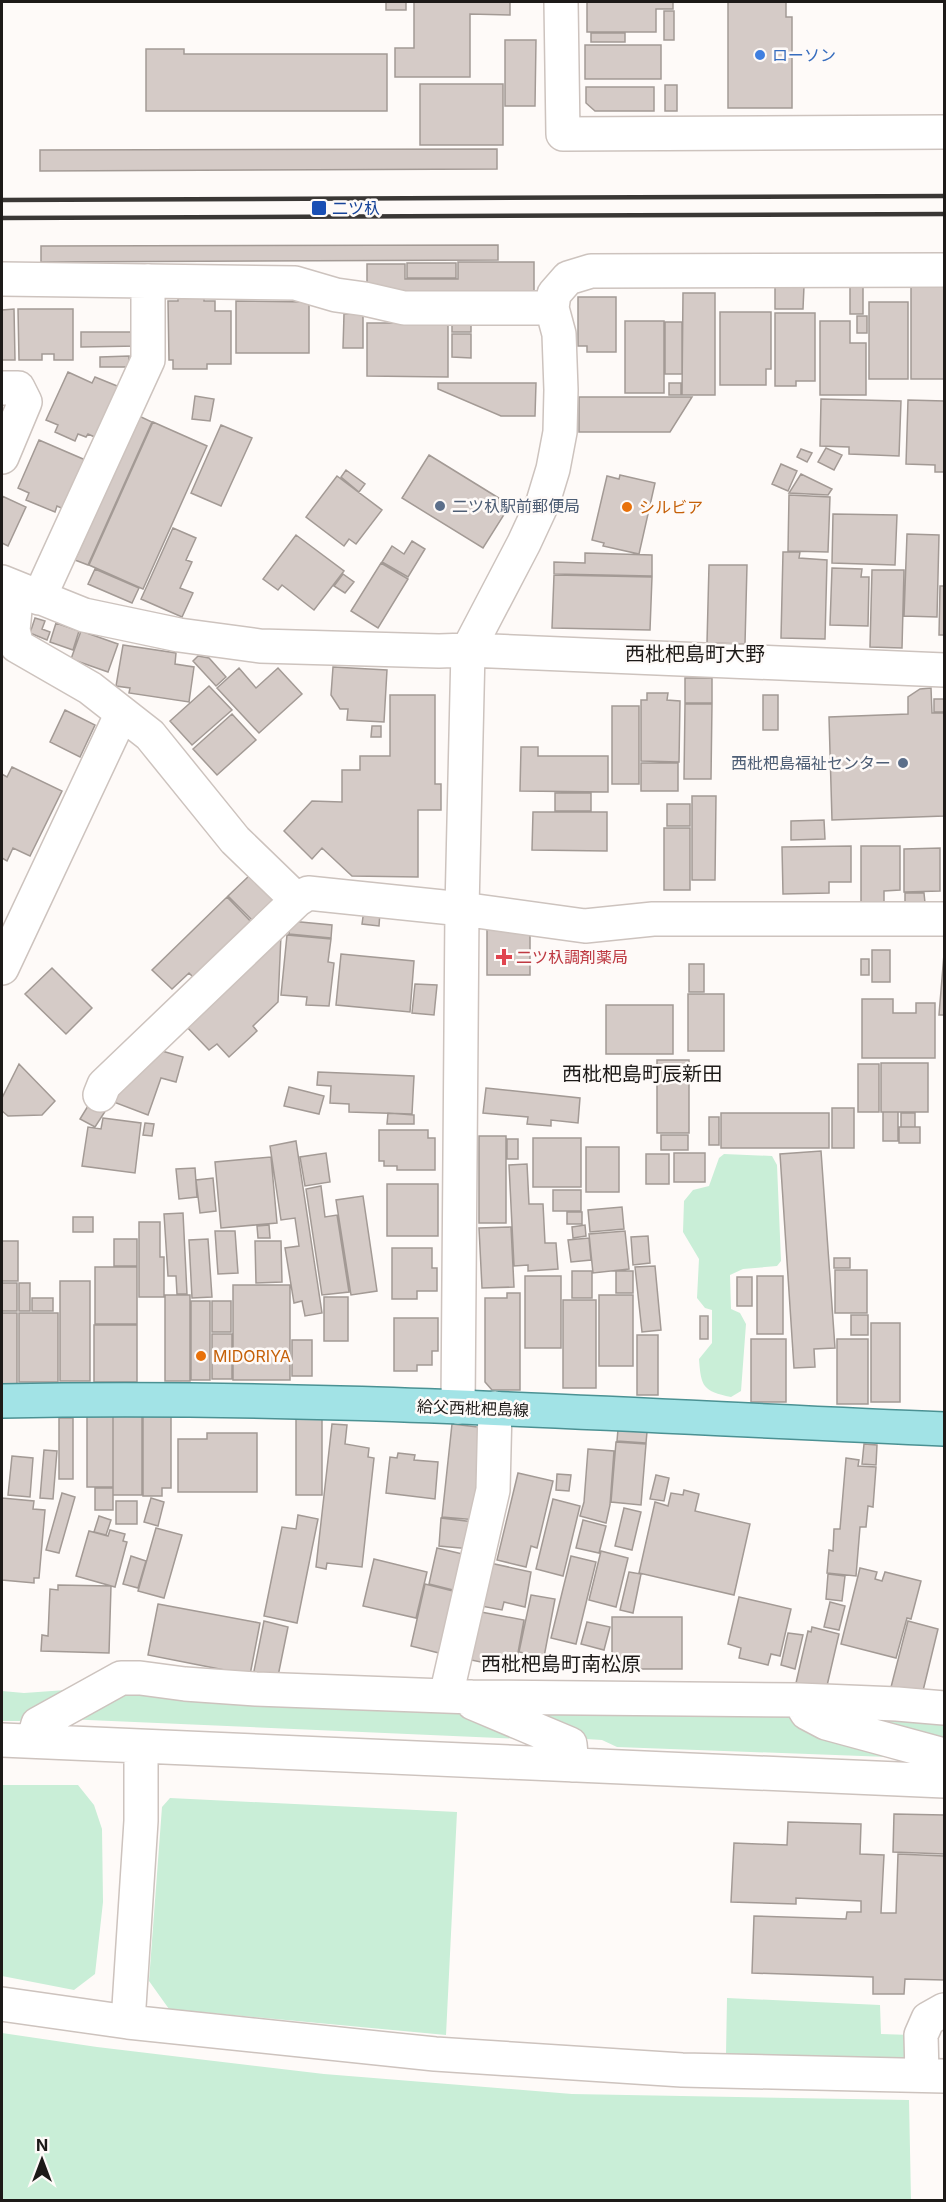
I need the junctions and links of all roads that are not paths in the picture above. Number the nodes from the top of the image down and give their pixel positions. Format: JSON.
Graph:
{"nodes":[{"id":1,"x":561,"y":2,"type":"edge"},
{"id":2,"x":945,"y":132,"type":"edge"},
{"id":3,"x":945,"y":270,"type":"edge"},
{"id":4,"x":2,"y":279,"type":"edge"},
{"id":5,"x":148,"y":281,"type":"junction"},
{"id":6,"x":552,"y":308,"type":"junction"},
{"id":7,"x":2,"y":388,"type":"edge"},
{"id":8,"x":2,"y":457,"type":"edge"},
{"id":9,"x":19,"y":590,"type":"edge"},
{"id":10,"x":8,"y":645,"type":"edge"},
{"id":11,"x":468,"y":650,"type":"junction"},
{"id":12,"x":945,"y":670,"type":"edge"},
{"id":13,"x":122,"y":713,"type":"junction"},
{"id":14,"x":297,"y":900,"type":"junction"},
{"id":15,"x":462,"y":909,"type":"junction"},
{"id":16,"x":945,"y":919,"type":"edge"},
{"id":17,"x":2,"y":968,"type":"edge"},
{"id":18,"x":100,"y":1095,"type":"dead end"},
{"id":19,"x":2,"y":1401,"type":"edge"},
{"id":20,"x":458,"y":1407,"type":"junction"},
{"id":21,"x":495,"y":1407,"type":"junction"},
{"id":22,"x":945,"y":1429,"type":"edge"},
{"id":23,"x":459,"y":1696,"type":"junction"},
{"id":24,"x":799,"y":1700,"type":"junction"},
{"id":25,"x":945,"y":1708,"type":"edge"},
{"id":26,"x":17,"y":1741,"type":"edge"},
{"id":27,"x":141,"y":1748,"type":"junction"},
{"id":28,"x":945,"y":1755,"type":"edge"},
{"id":29,"x":572,"y":1765,"type":"junction"},
{"id":30,"x":945,"y":1781,"type":"edge"},
{"id":31,"x":2,"y":2004,"type":"edge"},
{"id":32,"x":945,"y":2010,"type":"edge"},
{"id":33,"x":128,"y":2022,"type":"junction"},
{"id":34,"x":933,"y":2076,"type":"edge"}],
"edges":[{"from":1,"to":2,"type":"street"},
{"from":3,"to":6,"type":"street"},
{"from":4,"to":5,"type":"street"},
{"from":5,"to":6,"type":"street"},
{"from":5,"to":9,"type":"street"},
{"from":6,"to":11,"type":"street"},
{"from":7,"to":8,"type":"street"},
{"from":9,"to":10,"type":"street"},
{"from":9,"to":11,"type":"street"},
{"from":10,"to":13,"type":"street"},
{"from":11,"to":12,"type":"street"},
{"from":11,"to":15,"type":"street"},
{"from":13,"to":14,"type":"street"},
{"from":13,"to":17,"type":"street"},
{"from":14,"to":15,"type":"street"},
{"from":14,"to":18,"type":"street"},
{"from":15,"to":16,"type":"street"},
{"from":15,"to":20,"type":"street"},
{"from":19,"to":20,"type":"main road","name":"給父西枇杷島線"},
{"from":20,"to":21,"type":"main road","name":"給父西枇杷島線"},
{"from":21,"to":22,"type":"main road","name":"給父西枇杷島線"},
{"from":21,"to":23,"type":"street"},
{"from":23,"to":24,"type":"street"},
{"from":23,"to":26,"type":"street"},
{"from":23,"to":29,"type":"street"},
{"from":24,"to":25,"type":"street"},
{"from":24,"to":28,"type":"street"},
{"from":26,"to":27,"type":"street"},
{"from":27,"to":29,"type":"street"},
{"from":27,"to":33,"type":"street"},
{"from":29,"to":30,"type":"street"},
{"from":31,"to":33,"type":"street"},
{"from":32,"to":34,"type":"street"},
{"from":33,"to":34,"type":"street"}]}
